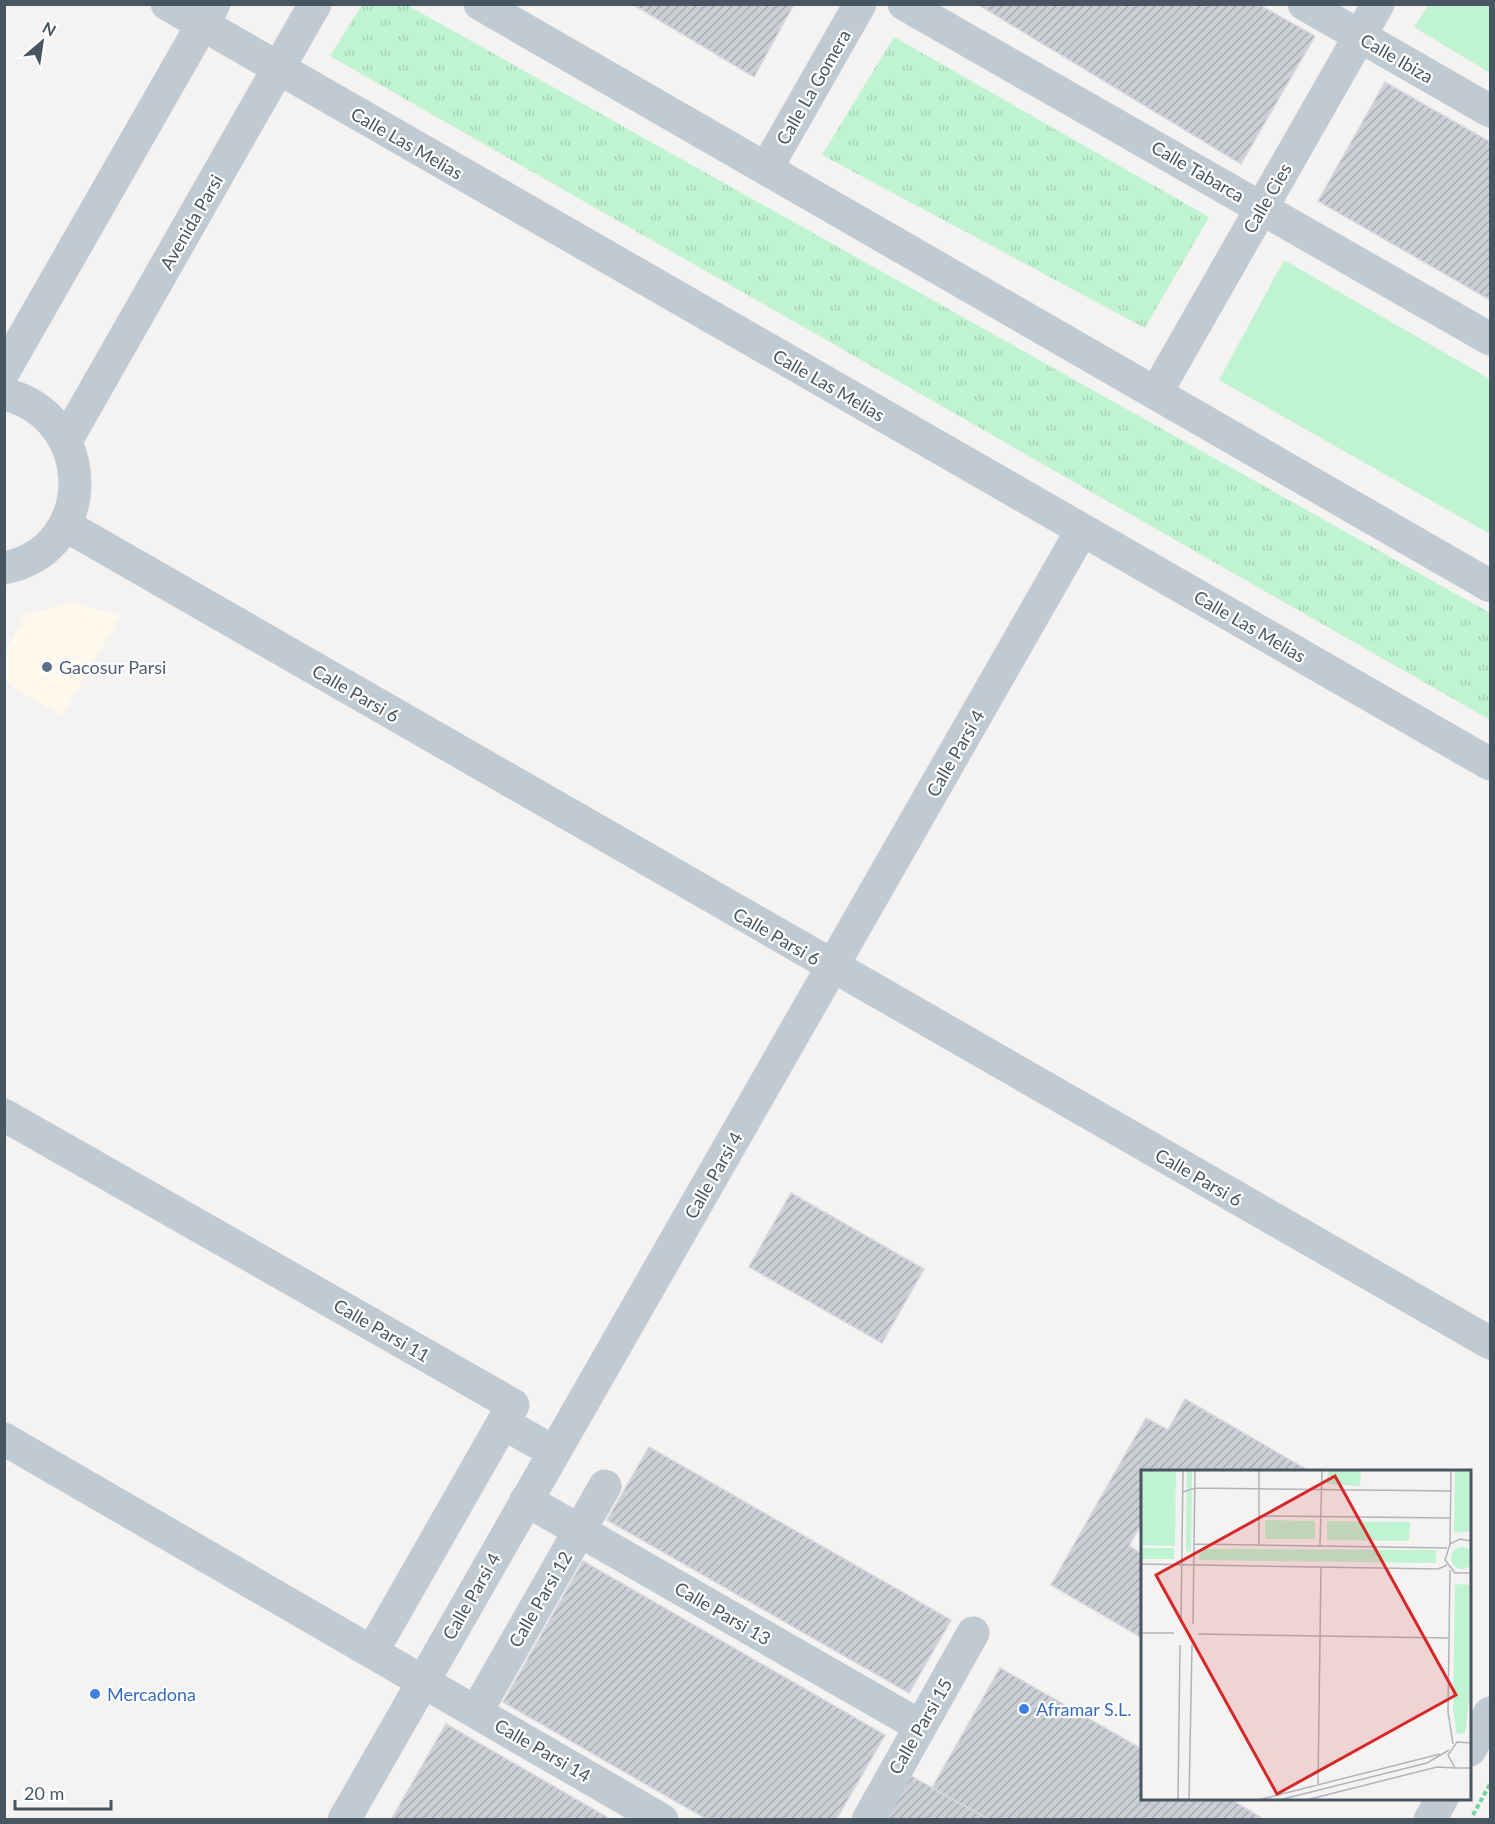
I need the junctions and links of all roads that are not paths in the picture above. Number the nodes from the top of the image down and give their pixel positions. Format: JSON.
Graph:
{"nodes":[{"id":1,"x":167,"y":4,"type":"edge"},
{"id":2,"x":315,"y":4,"type":"edge"},
{"id":3,"x":480,"y":4,"type":"edge"},
{"id":4,"x":860,"y":4,"type":"edge"},
{"id":5,"x":904,"y":4,"type":"edge"},
{"id":6,"x":1304,"y":4,"type":"edge"},
{"id":7,"x":1378,"y":4,"type":"edge"},
{"id":8,"x":208,"y":15,"type":"edge"},
{"id":9,"x":1359,"y":37,"type":"junction"},
{"id":10,"x":278,"y":69,"type":"junction"},
{"id":11,"x":1491,"y":111,"type":"edge"},
{"id":12,"x":766,"y":169,"type":"junction"},
{"id":13,"x":1262,"y":208,"type":"junction"},
{"id":14,"x":1491,"y":339,"type":"edge"},
{"id":15,"x":4,"y":371,"type":"edge"},
{"id":16,"x":1156,"y":393,"type":"junction"},
{"id":17,"x":4,"y":394,"type":"edge"},
{"id":18,"x":67,"y":439,"type":"junction"},
{"id":19,"x":65,"y":525,"type":"junction"},
{"id":20,"x":1082,"y":530,"type":"junction"},
{"id":21,"x":4,"y":568,"type":"edge"},
{"id":22,"x":1491,"y":586,"type":"edge"},
{"id":23,"x":1491,"y":764,"type":"edge"},
{"id":24,"x":832,"y":967,"type":"junction"},
{"id":25,"x":4,"y":1115,"type":"edge"},
{"id":26,"x":1491,"y":1343,"type":"edge"},
{"id":27,"x":503,"y":1423,"type":"junction"},
{"id":28,"x":4,"y":1439,"type":"edge"},
{"id":29,"x":554,"y":1452,"type":"junction"},
{"id":30,"x":605,"y":1486,"type":"dead end"},
{"id":31,"x":526,"y":1500,"type":"junction"},
{"id":32,"x":579,"y":1531,"type":"junction"},
{"id":33,"x":974,"y":1633,"type":"dead end"},
{"id":34,"x":372,"y":1652,"type":"junction"},
{"id":35,"x":423,"y":1681,"type":"junction"},
{"id":36,"x":476,"y":1712,"type":"junction"},
{"id":37,"x":1491,"y":1713,"type":"edge"},
{"id":38,"x":920,"y":1726,"type":"junction"},
{"id":39,"x":1471,"y":1748,"type":"edge"},
{"id":40,"x":1441,"y":1800,"type":"edge"},
{"id":41,"x":344,"y":1820,"type":"edge"},
{"id":42,"x":662,"y":1820,"type":"edge"},
{"id":43,"x":868,"y":1820,"type":"edge"},
{"id":44,"x":1430,"y":1820,"type":"edge"}],
"edges":[{"from":1,"to":8,"type":"street","name":"Calle Las Melias"},
{"from":2,"to":10,"type":"street","name":"Avenida Parsi"},
{"from":3,"to":12,"type":"street"},
{"from":4,"to":12,"type":"street","name":"Calle La Gomera"},
{"from":5,"to":13,"type":"street","name":"Calle Tabarca"},
{"from":6,"to":9,"type":"street","name":"Calle Ibiza"},
{"from":7,"to":9,"type":"street","name":"Calle Cies"},
{"from":8,"to":10,"type":"street","name":"Calle Las Melias"},
{"from":8,"to":15,"type":"street"},
{"from":9,"to":11,"type":"street","name":"Calle Ibiza"},
{"from":9,"to":13,"type":"street","name":"Calle Cies"},
{"from":10,"to":18,"type":"street","name":"Avenida Parsi"},
{"from":10,"to":20,"type":"street","name":"Calle Las Melias"},
{"from":12,"to":16,"type":"street"},
{"from":13,"to":14,"type":"street","name":"Calle Tabarca"},
{"from":13,"to":16,"type":"street","name":"Calle Cies"},
{"from":16,"to":22,"type":"street"},
{"from":17,"to":18,"type":"street"},
{"from":18,"to":19,"type":"street"},
{"from":19,"to":21,"type":"street"},
{"from":19,"to":24,"type":"street","name":"Calle Parsi 6"},
{"from":20,"to":23,"type":"street","name":"Calle Las Melias"},
{"from":20,"to":24,"type":"street","name":"Calle Parsi 4"},
{"from":24,"to":26,"type":"street","name":"Calle Parsi 6"},
{"from":24,"to":29,"type":"street","name":"Calle Parsi 4"},
{"from":25,"to":27,"type":"street","name":"Calle Parsi 11"},
{"from":27,"to":29,"type":"street"},
{"from":27,"to":34,"type":"street","name":"Calle Parsi 11"},
{"from":28,"to":34,"type":"street"},
{"from":29,"to":31,"type":"street","name":"Calle Parsi 4"},
{"from":30,"to":32,"type":"street","name":"Calle Parsi 12"},
{"from":31,"to":32,"type":"street","name":"Calle Parsi 13"},
{"from":31,"to":35,"type":"street","name":"Calle Parsi 4"},
{"from":32,"to":36,"type":"street","name":"Calle Parsi 12"},
{"from":32,"to":38,"type":"street","name":"Calle Parsi 13"},
{"from":33,"to":38,"type":"street","name":"Calle Parsi 15"},
{"from":34,"to":35,"type":"street"},
{"from":35,"to":36,"type":"street","name":"Calle Parsi 14"},
{"from":35,"to":41,"type":"street","name":"Calle Parsi 4"},
{"from":36,"to":42,"type":"street","name":"Calle Parsi 14"},
{"from":37,"to":39,"type":"street"},
{"from":38,"to":43,"type":"street","name":"Calle Parsi 15"},
{"from":40,"to":44,"type":"street"}]}
